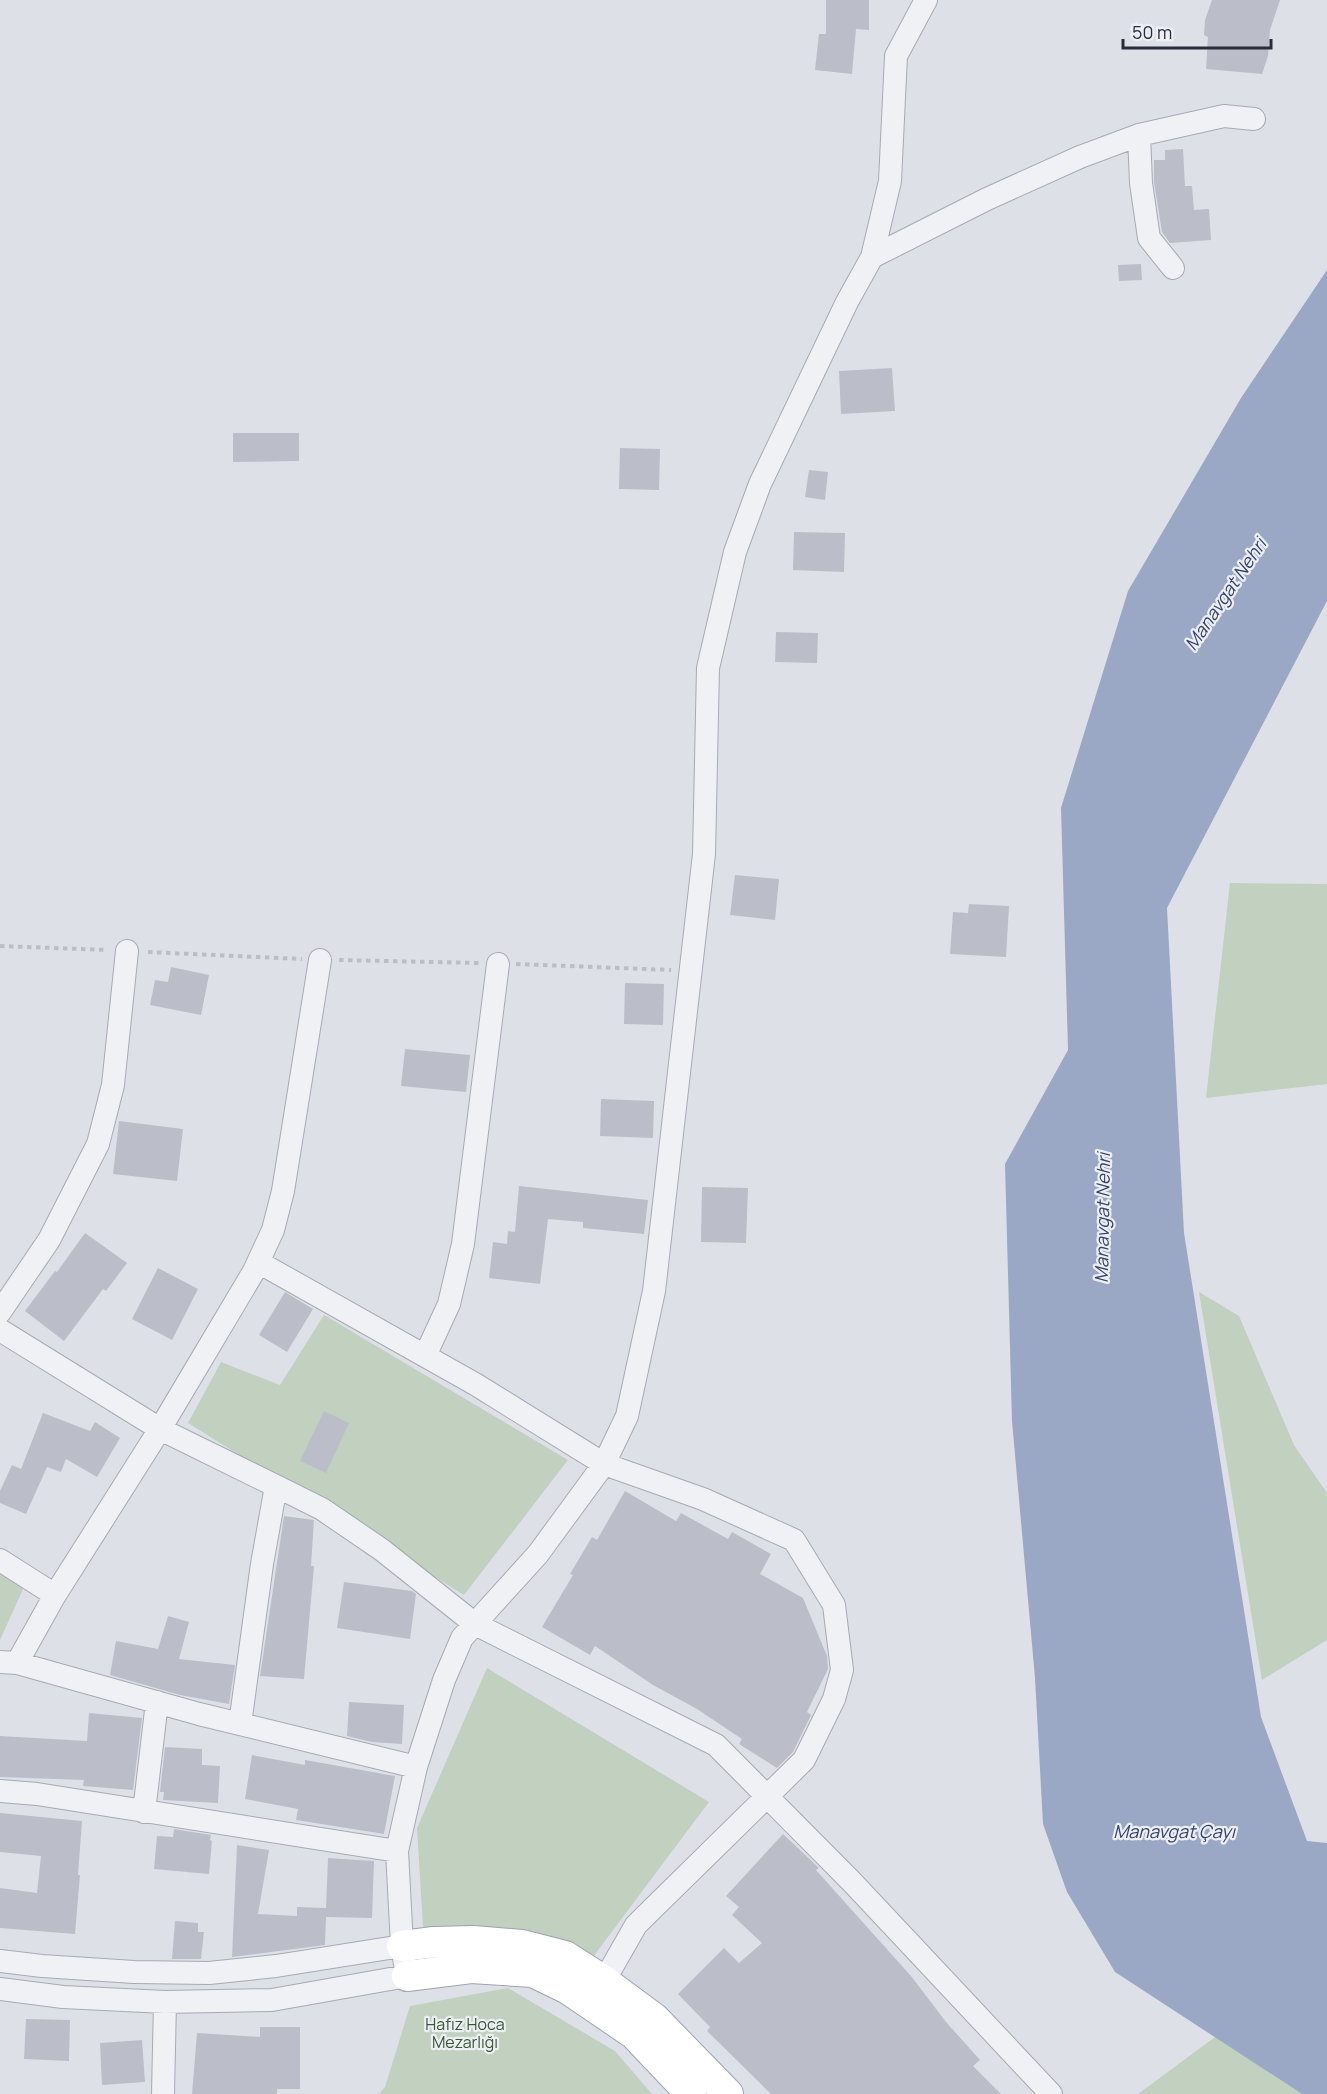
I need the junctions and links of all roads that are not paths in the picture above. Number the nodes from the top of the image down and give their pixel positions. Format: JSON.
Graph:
{"nodes":[{"id":1,"x":926,"y":0,"type":"edge"},
{"id":2,"x":1254,"y":119,"type":"dead end"},
{"id":3,"x":1139,"y":135,"type":"junction"},
{"id":4,"x":872,"y":257,"type":"junction"},
{"id":5,"x":1173,"y":268,"type":"dead end"},
{"id":6,"x":127,"y":951,"type":"road end"},
{"id":7,"x":320,"y":960,"type":"road end"},
{"id":8,"x":498,"y":963,"type":"road end"},
{"id":9,"x":258,"y":1262,"type":"junction"},
{"id":10,"x":0,"y":1312,"type":"edge"},
{"id":11,"x":0,"y":1330,"type":"edge"},
{"id":12,"x":425,"y":1356,"type":"junction"},
{"id":13,"x":160,"y":1429,"type":"junction"},
{"id":14,"x":604,"y":1464,"type":"junction"},
{"id":15,"x":276,"y":1486,"type":"junction"},
{"id":16,"x":0,"y":1560,"type":"edge"},
{"id":17,"x":56,"y":1595,"type":"junction"},
{"id":18,"x":475,"y":1624,"type":"junction"},
{"id":19,"x":8,"y":1662,"type":"edge"},
{"id":20,"x":157,"y":1702,"type":"junction"},
{"id":21,"x":240,"y":1724,"type":"junction"},
{"id":22,"x":416,"y":1767,"type":"junction"},
{"id":23,"x":0,"y":1791,"type":"edge"},
{"id":24,"x":768,"y":1795,"type":"junction"},
{"id":25,"x":144,"y":1812,"type":"junction"},
{"id":26,"x":398,"y":1851,"type":"junction"},
{"id":27,"x":402,"y":1946,"type":"junction"},
{"id":28,"x":0,"y":1961,"type":"edge"},
{"id":29,"x":407,"y":1976,"type":"junction"},
{"id":30,"x":604,"y":1981,"type":"junction"},
{"id":31,"x":0,"y":1989,"type":"edge"},
{"id":32,"x":165,"y":2002,"type":"junction"},
{"id":33,"x":163,"y":2094,"type":"edge"},
{"id":34,"x":691,"y":2094,"type":"edge"},
{"id":35,"x":728,"y":2094,"type":"edge"},
{"id":36,"x":1051,"y":2094,"type":"edge"}],
"edges":[{"from":1,"to":4,"type":"street"},
{"from":2,"to":3,"type":"street"},
{"from":3,"to":4,"type":"street"},
{"from":3,"to":5,"type":"street"},
{"from":4,"to":14,"type":"street"},
{"from":6,"to":10,"type":"street"},
{"from":7,"to":9,"type":"street"},
{"from":8,"to":12,"type":"street"},
{"from":9,"to":12,"type":"street"},
{"from":9,"to":13,"type":"street"},
{"from":11,"to":13,"type":"street"},
{"from":12,"to":14,"type":"street"},
{"from":13,"to":15,"type":"street"},
{"from":13,"to":17,"type":"street"},
{"from":14,"to":18,"type":"street"},
{"from":14,"to":24,"type":"street"},
{"from":15,"to":18,"type":"street"},
{"from":15,"to":21,"type":"street"},
{"from":16,"to":17,"type":"street"},
{"from":17,"to":19,"type":"street"},
{"from":18,"to":22,"type":"street"},
{"from":18,"to":24,"type":"street"},
{"from":19,"to":20,"type":"street"},
{"from":20,"to":21,"type":"street"},
{"from":20,"to":25,"type":"street"},
{"from":21,"to":22,"type":"street"},
{"from":22,"to":26,"type":"street"},
{"from":23,"to":25,"type":"street"},
{"from":24,"to":30,"type":"street"},
{"from":24,"to":36,"type":"street"},
{"from":25,"to":26,"type":"street"},
{"from":26,"to":27,"type":"street"},
{"from":27,"to":28,"type":"street"},
{"from":27,"to":29,"type":"street"},
{"from":27,"to":30,"type":"main road"},
{"from":29,"to":32,"type":"street"},
{"from":29,"to":34,"type":"main road"},
{"from":30,"to":35,"type":"main road"},
{"from":31,"to":32,"type":"street"},
{"from":32,"to":33,"type":"street"}]}
